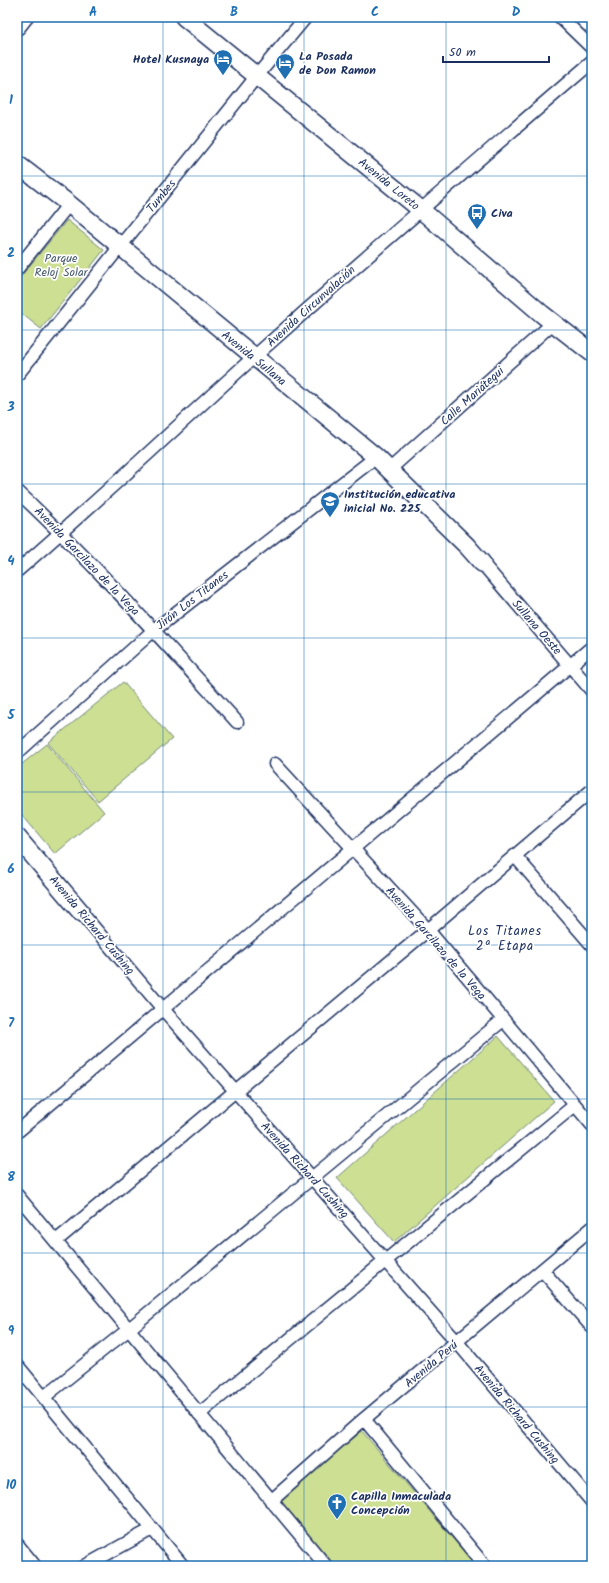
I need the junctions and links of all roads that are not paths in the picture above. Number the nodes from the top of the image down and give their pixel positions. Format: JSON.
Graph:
{"nodes":[{"id":1,"x":24,"y":17,"type":"edge"},
{"id":2,"x":184,"y":17,"type":"edge"},
{"id":3,"x":306,"y":17,"type":"edge"},
{"id":4,"x":560,"y":17,"type":"edge"},
{"id":5,"x":17,"y":26,"type":"edge"},
{"id":6,"x":592,"y":48,"type":"edge"},
{"id":7,"x":592,"y":62,"type":"edge"},
{"id":8,"x":256,"y":77,"type":"junction"},
{"id":9,"x":17,"y":164,"type":"edge"},
{"id":10,"x":69,"y":204,"type":"junction"},
{"id":11,"x":420,"y":209,"type":"junction"},
{"id":12,"x":120,"y":246,"type":"junction"},
{"id":13,"x":17,"y":269,"type":"edge"},
{"id":14,"x":553,"y":323,"type":"junction"},
{"id":15,"x":592,"y":353,"type":"edge"},
{"id":16,"x":254,"y":358,"type":"junction"},
{"id":17,"x":17,"y":375,"type":"edge"},
{"id":18,"x":376,"y":457,"type":"junction"},
{"id":19,"x":390,"y":469,"type":"junction"},
{"id":20,"x":17,"y":491,"type":"edge"},
{"id":21,"x":62,"y":533,"type":"junction"},
{"id":22,"x":482,"y":563,"type":"joint"},
{"id":23,"x":17,"y":571,"type":"edge"},
{"id":24,"x":154,"y":630,"type":"junction"},
{"id":25,"x":592,"y":647,"type":"edge"},
{"id":26,"x":570,"y":665,"type":"junction"},
{"id":27,"x":592,"y":691,"type":"edge"},
{"id":28,"x":236,"y":722,"type":"dead end"},
{"id":29,"x":17,"y":753,"type":"edge"},
{"id":30,"x":275,"y":764,"type":"dead end"},
{"id":31,"x":592,"y":790,"type":"edge"},
{"id":32,"x":17,"y":837,"type":"edge"},
{"id":33,"x":352,"y":848,"type":"junction"},
{"id":34,"x":515,"y":856,"type":"junction"},
{"id":35,"x":80,"y":911,"type":"joint"},
{"id":36,"x":428,"y":930,"type":"junction"},
{"id":37,"x":592,"y":944,"type":"edge"},
{"id":38,"x":162,"y":1008,"type":"junction"},
{"id":39,"x":503,"y":1020,"type":"junction"},
{"id":40,"x":235,"y":1091,"type":"junction"},
{"id":41,"x":575,"y":1105,"type":"junction"},
{"id":42,"x":592,"y":1125,"type":"edge"},
{"id":43,"x":17,"y":1132,"type":"edge"},
{"id":44,"x":312,"y":1178,"type":"junction"},
{"id":45,"x":17,"y":1195,"type":"edge"},
{"id":46,"x":592,"y":1228,"type":"edge"},
{"id":47,"x":56,"y":1241,"type":"junction"},
{"id":48,"x":385,"y":1261,"type":"junction"},
{"id":49,"x":542,"y":1270,"type":"junction"},
{"id":50,"x":592,"y":1327,"type":"edge"},
{"id":51,"x":129,"y":1329,"type":"junction"},
{"id":52,"x":457,"y":1342,"type":"junction"},
{"id":53,"x":17,"y":1365,"type":"edge"},
{"id":54,"x":44,"y":1397,"type":"junction"},
{"id":55,"x":199,"y":1414,"type":"junction"},
{"id":56,"x":364,"y":1419,"type":"junction"},
{"id":57,"x":271,"y":1501,"type":"junction"},
{"id":58,"x":592,"y":1502,"type":"edge"},
{"id":59,"x":152,"y":1529,"type":"junction"},
{"id":60,"x":17,"y":1544,"type":"edge"},
{"id":61,"x":35,"y":1566,"type":"edge"},
{"id":62,"x":85,"y":1566,"type":"edge"},
{"id":63,"x":183,"y":1566,"type":"edge"},
{"id":64,"x":326,"y":1566,"type":"edge"},
{"id":65,"x":485,"y":1566,"type":"edge"}],
"edges":[{"from":1,"to":5,"type":"street"},
{"from":2,"to":8,"type":"street","name":"Avenida Loreto"},
{"from":3,"to":8,"type":"street","name":"Tumbes"},
{"from":4,"to":6,"type":"street"},
{"from":7,"to":11,"type":"street","name":"Avenida Circunvalación"},
{"from":8,"to":11,"type":"street","name":"Avenida Loreto"},
{"from":8,"to":12,"type":"street","name":"Tumbes"},
{"from":9,"to":10,"type":"street","name":"Avenida Sullana"},
{"from":10,"to":12,"type":"street","name":"Avenida Sullana"},
{"from":10,"to":13,"type":"street"},
{"from":11,"to":14,"type":"street","name":"Avenida Loreto"},
{"from":11,"to":16,"type":"street","name":"Avenida Circunvalación"},
{"from":12,"to":16,"type":"street","name":"Avenida Sullana"},
{"from":12,"to":17,"type":"street","name":"Tumbes"},
{"from":14,"to":15,"type":"street","name":"Avenida Loreto"},
{"from":14,"to":19,"type":"street","name":"Calle Mariátegui"},
{"from":16,"to":18,"type":"street","name":"Avenida Sullana"},
{"from":16,"to":21,"type":"street","name":"Avenida Circunvalación"},
{"from":18,"to":19,"type":"street","name":"Avenida Sullana"},
{"from":18,"to":24,"type":"street","name":"Jirón Los Titanes"},
{"from":19,"to":22,"type":"street","name":"Avenida Sullana"},
{"from":20,"to":21,"type":"street","name":"Avenida Garcilazo de la Vega"},
{"from":21,"to":23,"type":"street","name":"Avenida Circunvalación"},
{"from":21,"to":24,"type":"street","name":"Avenida Garcilazo de la Vega"},
{"from":22,"to":26,"type":"street","name":"Sullana Oeste"},
{"from":24,"to":28,"type":"street","name":"Avenida Garcilazo de la Vega"},
{"from":24,"to":29,"type":"street","name":"Jirón Los Titanes"},
{"from":25,"to":26,"type":"street"},
{"from":26,"to":27,"type":"street","name":"Sullana Oeste"},
{"from":26,"to":33,"type":"street"},
{"from":30,"to":33,"type":"street","name":"Avenida Garcilazo de la Vega"},
{"from":31,"to":34,"type":"street"},
{"from":32,"to":35,"type":"street","name":"Avenida Richard Cushing"},
{"from":33,"to":36,"type":"street","name":"Avenida Garcilazo de la Vega"},
{"from":33,"to":38,"type":"street"},
{"from":34,"to":36,"type":"street"},
{"from":34,"to":37,"type":"street"},
{"from":35,"to":38,"type":"street","name":"Avenida Richard Cushing"},
{"from":36,"to":39,"type":"street","name":"Avenida Garcilazo de la Vega"},
{"from":36,"to":40,"type":"street"},
{"from":38,"to":40,"type":"street","name":"Avenida Richard Cushing"},
{"from":38,"to":43,"type":"street"},
{"from":39,"to":41,"type":"street","name":"Avenida Garcilazo de la Vega"},
{"from":39,"to":44,"type":"street"},
{"from":40,"to":44,"type":"street","name":"Avenida Richard Cushing"},
{"from":40,"to":47,"type":"street"},
{"from":41,"to":42,"type":"street","name":"Avenida Garcilazo de la Vega"},
{"from":41,"to":48,"type":"street"},
{"from":44,"to":48,"type":"street","name":"Avenida Richard Cushing"},
{"from":44,"to":51,"type":"street"},
{"from":45,"to":47,"type":"street"},
{"from":46,"to":49,"type":"street","name":"Avenida Perú"},
{"from":47,"to":51,"type":"street"},
{"from":48,"to":52,"type":"street","name":"Avenida Richard Cushing"},
{"from":48,"to":55,"type":"street"},
{"from":49,"to":50,"type":"street"},
{"from":49,"to":52,"type":"street","name":"Avenida Perú"},
{"from":51,"to":54,"type":"street"},
{"from":51,"to":55,"type":"street"},
{"from":52,"to":56,"type":"street","name":"Avenida Perú"},
{"from":52,"to":58,"type":"street","name":"Avenida Richard Cushing"},
{"from":53,"to":54,"type":"street"},
{"from":54,"to":59,"type":"street"},
{"from":55,"to":57,"type":"street"},
{"from":56,"to":57,"type":"street","name":"Avenida Perú"},
{"from":56,"to":65,"type":"street"},
{"from":57,"to":64,"type":"street"},
{"from":59,"to":62,"type":"street"},
{"from":59,"to":63,"type":"street"},
{"from":60,"to":61,"type":"street"}]}
